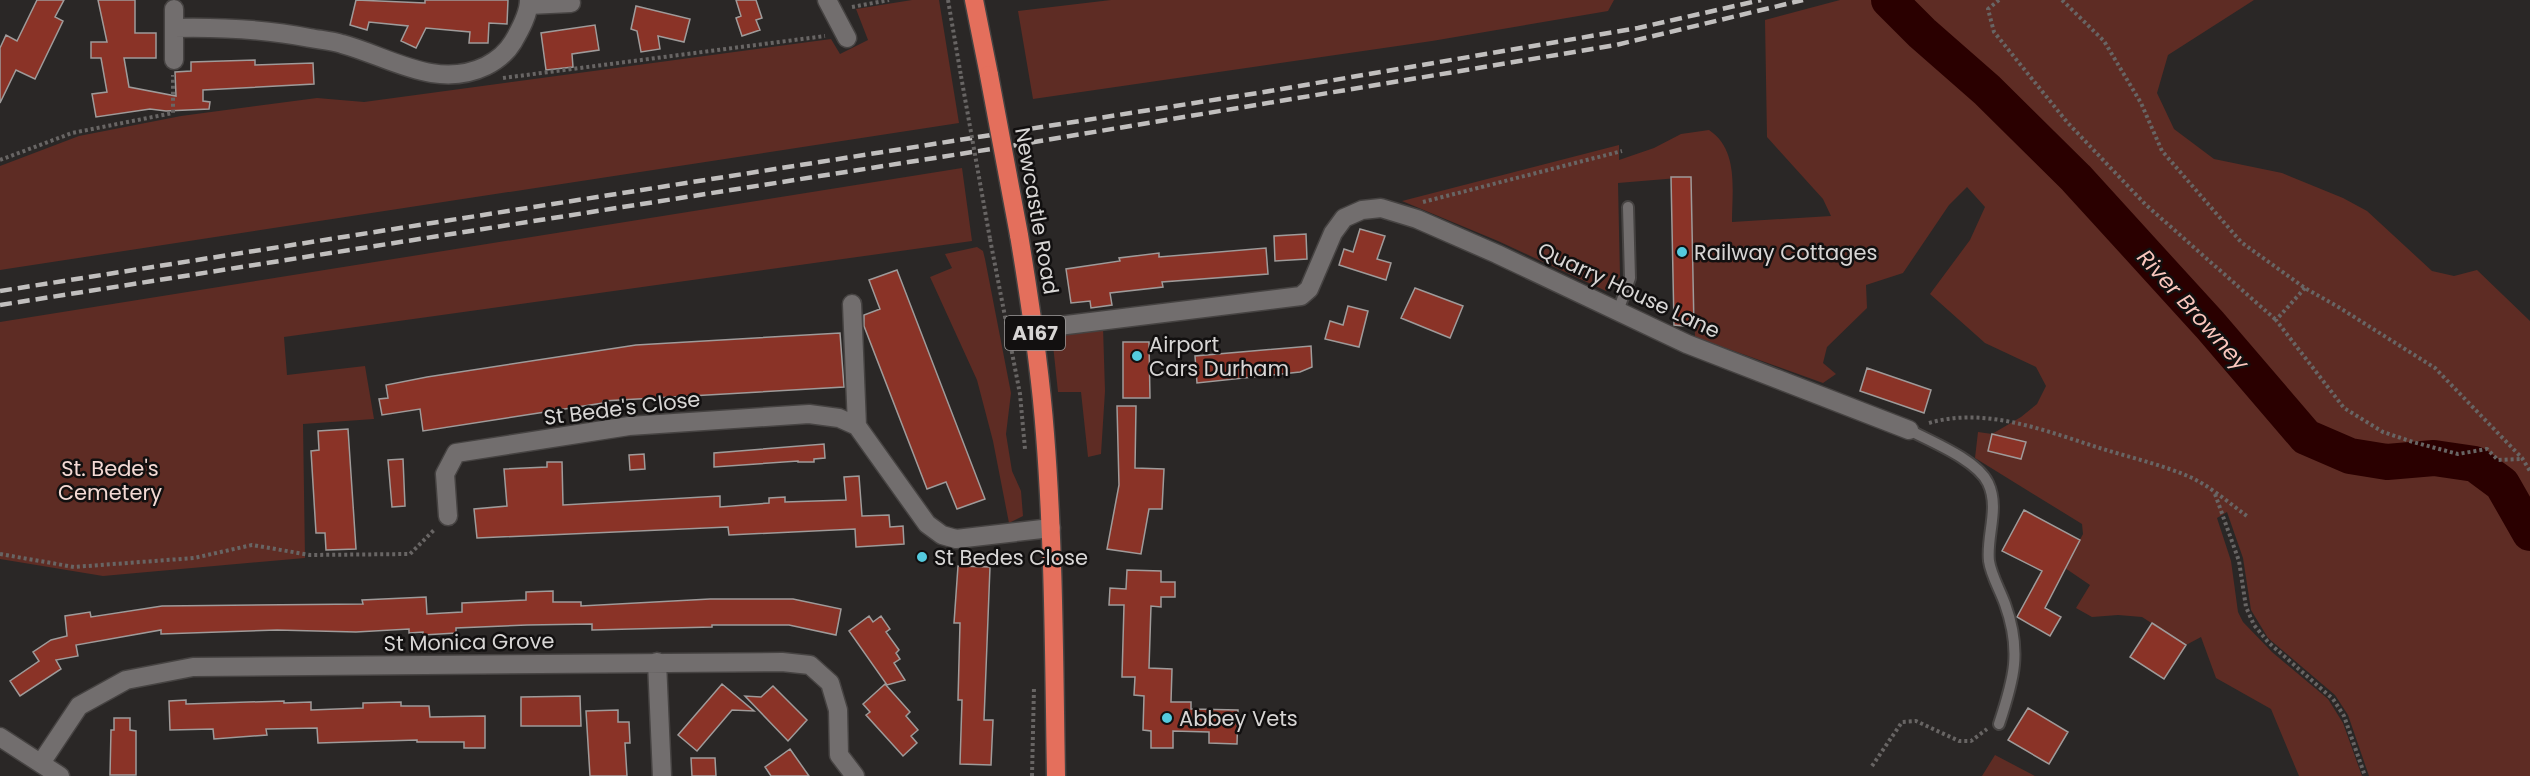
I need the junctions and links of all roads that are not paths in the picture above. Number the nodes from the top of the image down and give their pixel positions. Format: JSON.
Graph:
{"nodes":[{"id":1,"x":974,"y":0,"type":"edge"},
{"id":2,"x":529,"y":2,"type":"edge"},
{"id":3,"x":571,"y":3,"type":"dead end"},
{"id":4,"x":831,"y":8,"type":"edge"},
{"id":5,"x":174,"y":9,"type":"dead end"},
{"id":6,"x":174,"y":28,"type":"junction"},
{"id":7,"x":847,"y":38,"type":"dead end"},
{"id":8,"x":174,"y":60,"type":"road end"},
{"id":9,"x":1628,"y":207,"type":"dead end"},
{"id":10,"x":852,"y":304,"type":"dead end"},
{"id":11,"x":1618,"y":311,"type":"junction"},
{"id":12,"x":1034,"y":329,"type":"junction"},
{"id":13,"x":857,"y":426,"type":"junction"},
{"id":14,"x":1909,"y":430,"type":"joint"},
{"id":15,"x":448,"y":516,"type":"road end"},
{"id":16,"x":1051,"y":528,"type":"junction"},
{"id":17,"x":657,"y":662,"type":"junction"},
{"id":18,"x":1999,"y":724,"type":"road end"},
{"id":19,"x":0,"y":737,"type":"edge"},
{"id":20,"x":41,"y":763,"type":"junction"},
{"id":21,"x":60,"y":776,"type":"edge"},
{"id":22,"x":662,"y":776,"type":"edge"},
{"id":23,"x":855,"y":776,"type":"edge"},
{"id":24,"x":1056,"y":776,"type":"edge"}],
"edges":[{"from":1,"to":12,"type":"highway","name":"Newcastle Road","number":"A167","bridge":true},
{"from":2,"to":3,"type":"street"},
{"from":2,"to":6,"type":"street"},
{"from":4,"to":7,"type":"street"},
{"from":5,"to":6,"type":"street"},
{"from":6,"to":8,"type":"street"},
{"from":9,"to":11,"type":"lane"},
{"from":10,"to":13,"type":"street"},
{"from":11,"to":12,"type":"street","name":"Quarry House Lane"},
{"from":11,"to":14,"type":"street","name":"Quarry House Lane"},
{"from":12,"to":16,"type":"highway","name":"Newcastle Road","number":"A167"},
{"from":13,"to":15,"type":"street","name":"St Bede's Close"},
{"from":13,"to":16,"type":"street"},
{"from":14,"to":18,"type":"lane","name":"Quarry House Lane"},
{"from":16,"to":24,"type":"highway","number":"A167"},
{"from":17,"to":20,"type":"street","name":"St Monica Grove"},
{"from":17,"to":22,"type":"street"},
{"from":17,"to":23,"type":"street","name":"St Monica Grove"},
{"from":19,"to":20,"type":"street"},
{"from":20,"to":21,"type":"street"}]}
